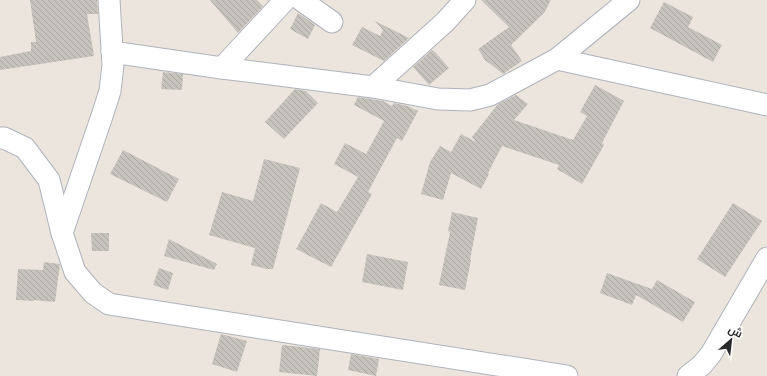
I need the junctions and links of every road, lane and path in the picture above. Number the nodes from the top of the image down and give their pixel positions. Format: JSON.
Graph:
{"nodes":[{"id":1,"x":109,"y":0,"type":"edge"},
{"id":2,"x":285,"y":0,"type":"edge"},
{"id":3,"x":302,"y":0,"type":"edge"},
{"id":4,"x":465,"y":0,"type":"edge"},
{"id":5,"x":629,"y":0,"type":"edge"},
{"id":6,"x":332,"y":22,"type":"dead end"},
{"id":7,"x":112,"y":52,"type":"junction"},
{"id":8,"x":558,"y":59,"type":"junction"},
{"id":9,"x":222,"y":68,"type":"junction"},
{"id":10,"x":373,"y":87,"type":"junction"},
{"id":11,"x":767,"y":105,"type":"edge"},
{"id":12,"x":0,"y":138,"type":"edge"},
{"id":13,"x":62,"y":232,"type":"junction"},
{"id":14,"x":767,"y":258,"type":"edge"},
{"id":15,"x":567,"y":376,"type":"edge"},
{"id":16,"x":688,"y":376,"type":"edge"}],
"edges":[{"from":1,"to":7,"type":"street"},
{"from":2,"to":9,"type":"street"},
{"from":3,"to":6,"type":"street"},
{"from":4,"to":10,"type":"street"},
{"from":5,"to":8,"type":"street"},
{"from":7,"to":9,"type":"street"},
{"from":7,"to":13,"type":"street"},
{"from":8,"to":10,"type":"street"},
{"from":8,"to":11,"type":"street"},
{"from":9,"to":10,"type":"street"},
{"from":12,"to":13,"type":"street"},
{"from":13,"to":15,"type":"street"},
{"from":14,"to":16,"type":"street"}]}
